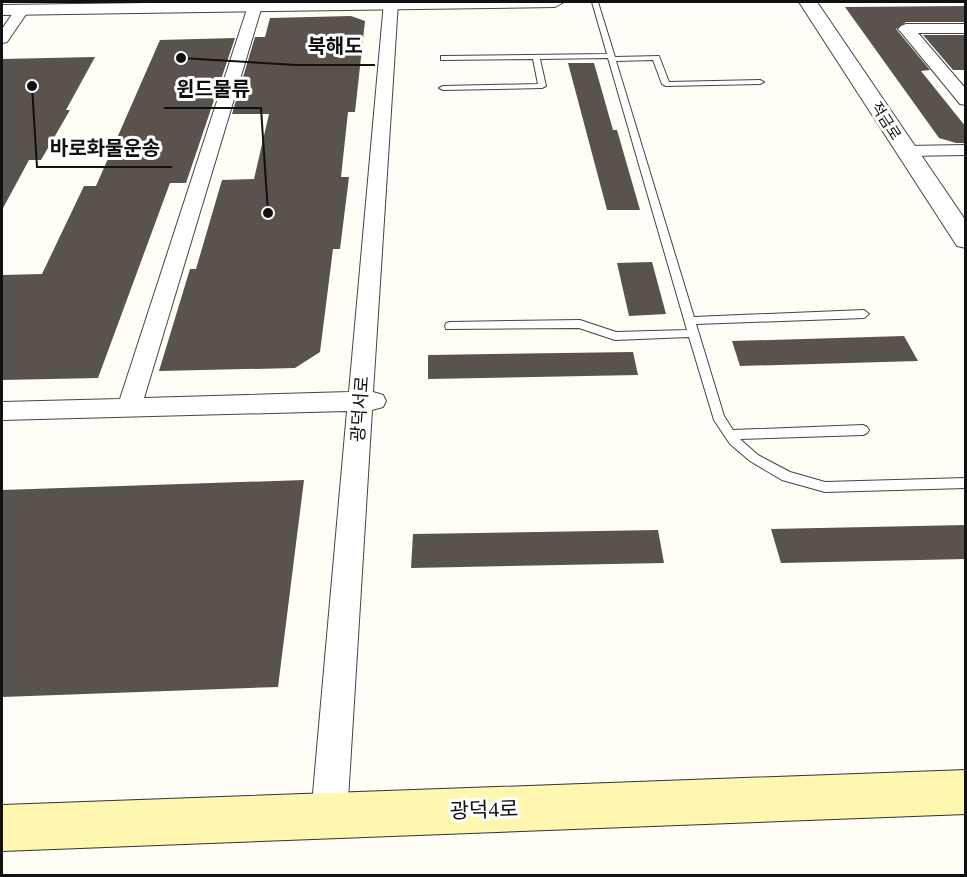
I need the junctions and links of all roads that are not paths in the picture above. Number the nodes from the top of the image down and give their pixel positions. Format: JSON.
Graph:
{"nodes":[{"id":1,"x":555,"y":2,"type":"edge"},
{"id":2,"x":595,"y":2,"type":"edge"},
{"id":3,"x":808,"y":2,"type":"edge"},
{"id":4,"x":391,"y":3,"type":"edge"},
{"id":5,"x":255,"y":6,"type":"junction"},
{"id":6,"x":2,"y":10,"type":"edge"},
{"id":7,"x":22,"y":10,"type":"junction"},
{"id":8,"x":966,"y":28,"type":"edge"},
{"id":9,"x":2,"y":39,"type":"edge"},
{"id":10,"x":536,"y":57,"type":"junction"},
{"id":11,"x":610,"y":57,"type":"junction"},
{"id":12,"x":444,"y":58,"type":"dead end"},
{"id":13,"x":760,"y":82,"type":"dead end"},
{"id":14,"x":958,"y":83,"type":"edge"},
{"id":15,"x":443,"y":88,"type":"dead end"},
{"id":16,"x":966,"y":100,"type":"edge"},
{"id":17,"x":966,"y":150,"type":"edge"},
{"id":18,"x":905,"y":151,"type":"junction"},
{"id":19,"x":966,"y":240,"type":"edge"},
{"id":20,"x":864,"y":314,"type":"dead end"},
{"id":21,"x":690,"y":321,"type":"junction"},
{"id":22,"x":450,"y":326,"type":"dead end"},
{"id":23,"x":693,"y":333,"type":"junction"},
{"id":24,"x":367,"y":401,"type":"junction"},
{"id":25,"x":129,"y":408,"type":"junction"},
{"id":26,"x":2,"y":411,"type":"edge"},
{"id":27,"x":862,"y":430,"type":"dead end"},
{"id":28,"x":730,"y":435,"type":"junction"},
{"id":29,"x":966,"y":483,"type":"edge"},
{"id":30,"x":966,"y":792,"type":"edge"},
{"id":31,"x":329,"y":816,"type":"junction"},
{"id":32,"x":2,"y":828,"type":"edge"}],
"edges":[{"from":1,"to":4,"type":"street"},
{"from":2,"to":11,"type":"lane"},
{"from":3,"to":18,"type":"street","name":"적금로"},
{"from":4,"to":5,"type":"street"},
{"from":4,"to":24,"type":"street","name":"광덕서로"},
{"from":5,"to":7,"type":"street"},
{"from":5,"to":25,"type":"street"},
{"from":6,"to":7,"type":"street"},
{"from":7,"to":9,"type":"street"},
{"from":8,"to":14,"type":"street"},
{"from":10,"to":11,"type":"lane"},
{"from":10,"to":12,"type":"lane"},
{"from":10,"to":15,"type":"lane"},
{"from":11,"to":13,"type":"lane"},
{"from":11,"to":21,"type":"lane"},
{"from":14,"to":16,"type":"street"},
{"from":17,"to":18,"type":"street"},
{"from":18,"to":19,"type":"street","name":"적금로"},
{"from":20,"to":21,"type":"lane"},
{"from":21,"to":23,"type":"lane"},
{"from":22,"to":23,"type":"lane"},
{"from":23,"to":28,"type":"lane"},
{"from":24,"to":25,"type":"street"},
{"from":24,"to":31,"type":"street","name":"광덕서로"},
{"from":25,"to":26,"type":"street"},
{"from":27,"to":28,"type":"lane"},
{"from":28,"to":29,"type":"lane"},
{"from":30,"to":31,"type":"main road","name":"광덕4로"},
{"from":31,"to":32,"type":"main road","name":"광덕4로"}]}
